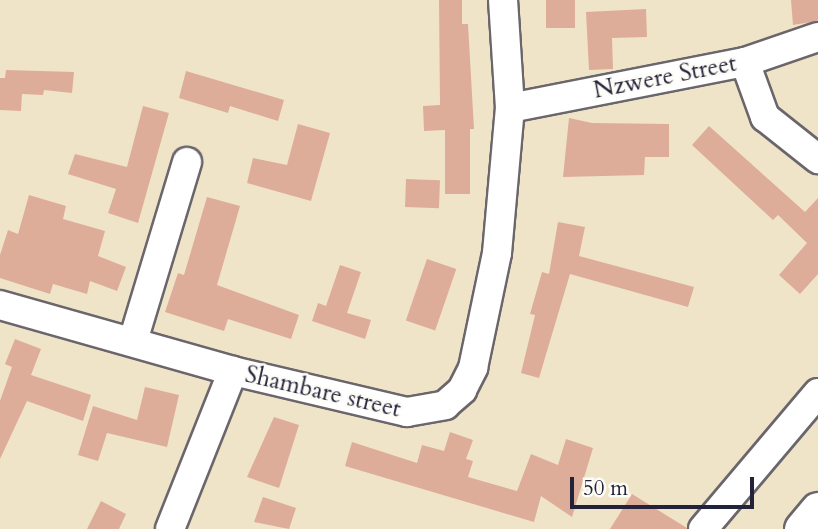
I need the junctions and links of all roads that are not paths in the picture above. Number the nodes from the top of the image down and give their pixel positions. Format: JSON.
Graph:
{"nodes":[{"id":1,"x":503,"y":0,"type":"edge"},
{"id":2,"x":818,"y":37,"type":"edge"},
{"id":3,"x":744,"y":62,"type":"junction"},
{"id":4,"x":510,"y":108,"type":"junction"},
{"id":5,"x":818,"y":159,"type":"edge"},
{"id":6,"x":187,"y":162,"type":"dead end"},
{"id":7,"x":0,"y":305,"type":"edge"},
{"id":8,"x":133,"y":341,"type":"junction"},
{"id":9,"x":233,"y":371,"type":"junction"},
{"id":10,"x":818,"y":393,"type":"edge"},
{"id":11,"x":818,"y":510,"type":"edge"},
{"id":12,"x":170,"y":529,"type":"edge"},
{"id":13,"x":703,"y":529,"type":"edge"},
{"id":14,"x":802,"y":529,"type":"edge"}],
"edges":[{"from":1,"to":4,"type":"street","name":"Shambare street"},
{"from":2,"to":3,"type":"street","name":"Nzwere Street"},
{"from":3,"to":4,"type":"street","name":"Nzwere Street"},
{"from":3,"to":5,"type":"street"},
{"from":4,"to":9,"type":"street","name":"Shambare street"},
{"from":6,"to":8,"type":"street"},
{"from":7,"to":8,"type":"street","name":"Shambare street"},
{"from":8,"to":9,"type":"street","name":"Shambare street"},
{"from":9,"to":12,"type":"street"},
{"from":10,"to":13,"type":"street"},
{"from":11,"to":14,"type":"street"}]}
